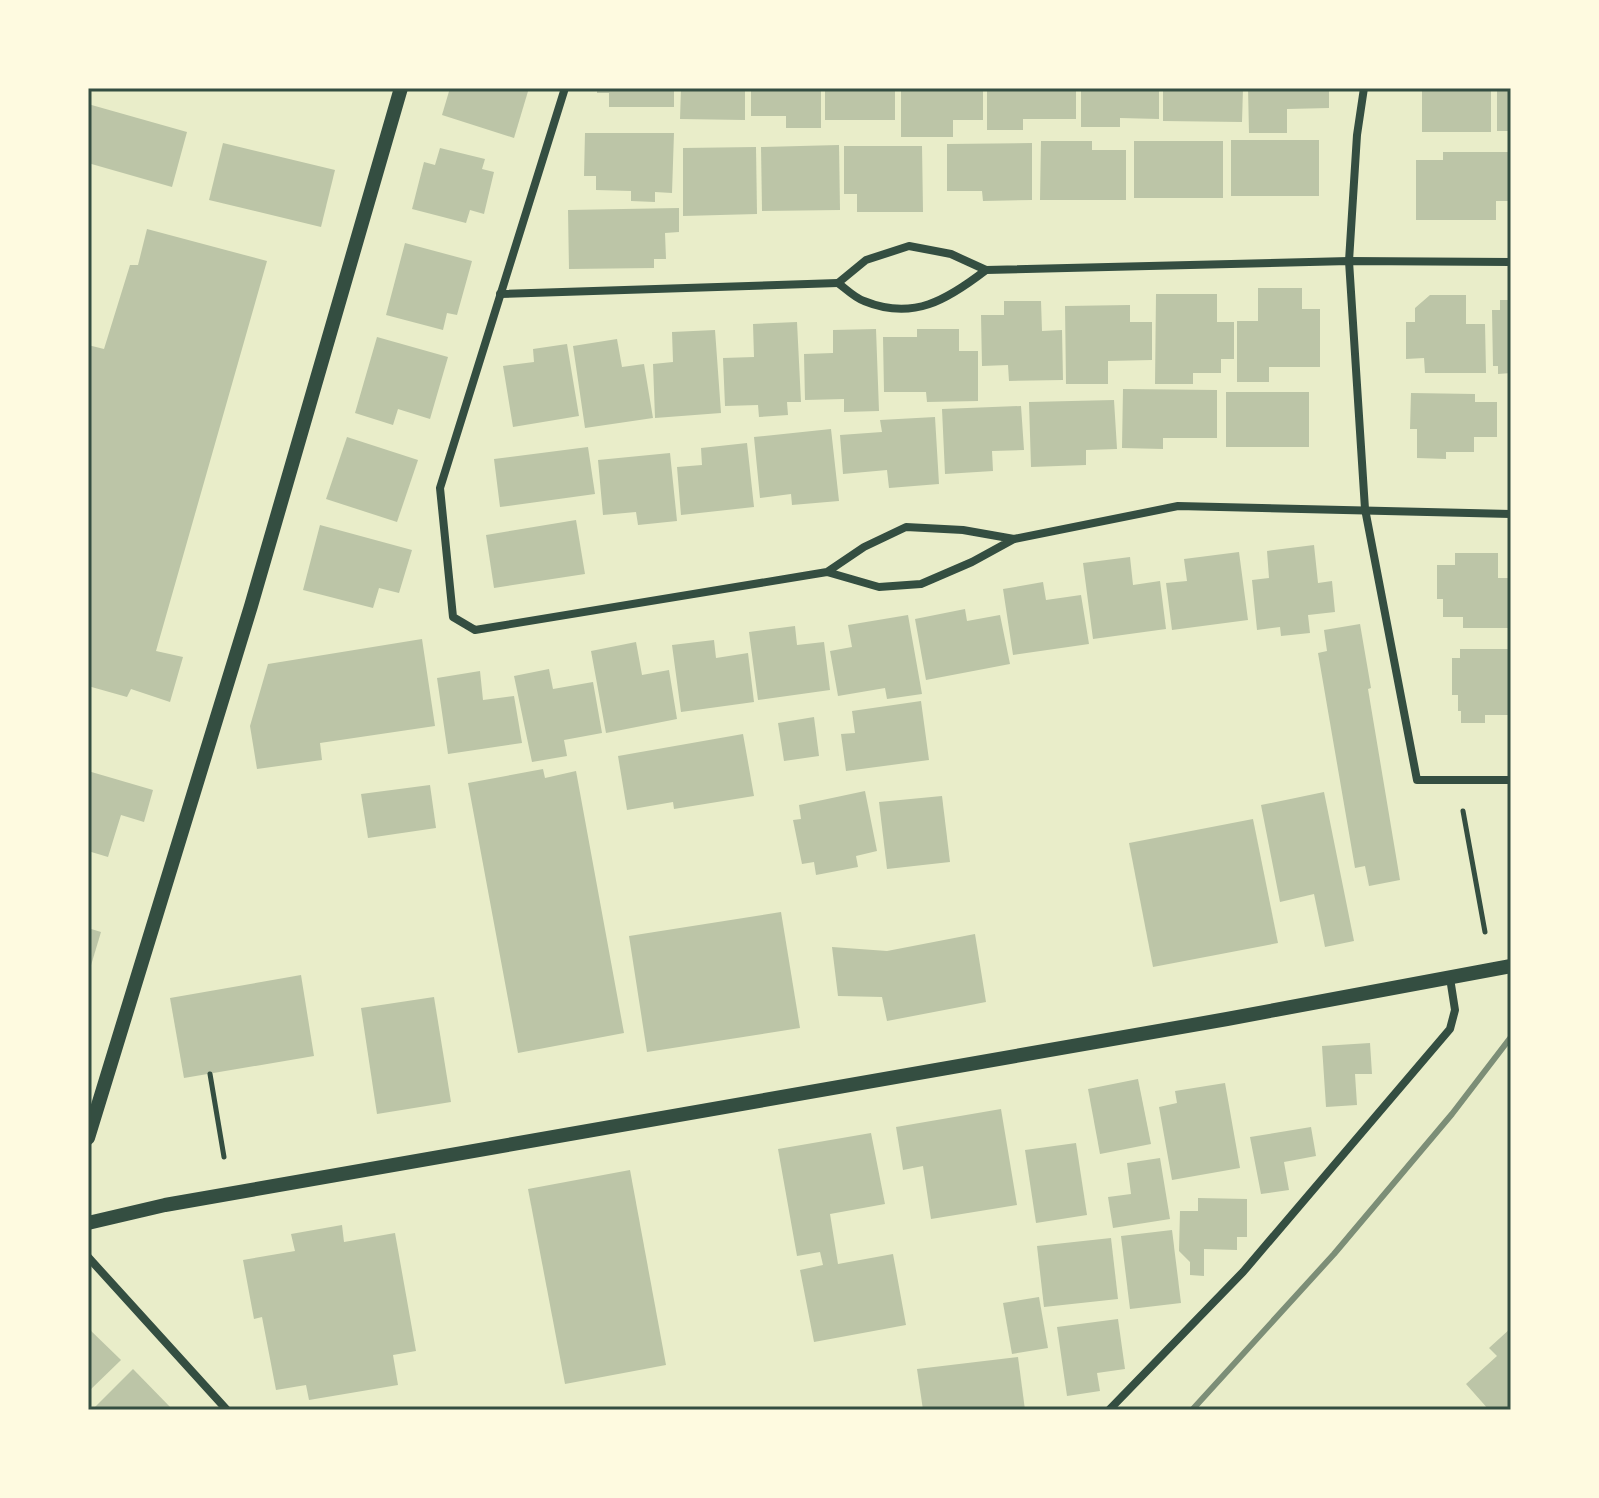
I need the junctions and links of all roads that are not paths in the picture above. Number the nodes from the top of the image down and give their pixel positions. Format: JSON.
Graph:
{"nodes":[{"id":1,"x":401,"y":88,"type":"edge"},
{"id":2,"x":565,"y":88,"type":"edge"},
{"id":3,"x":1364,"y":88,"type":"edge"},
{"id":4,"x":1349,"y":261,"type":"junction"},
{"id":5,"x":1511,"y":262,"type":"edge"},
{"id":6,"x":986,"y":270,"type":"junction"},
{"id":7,"x":838,"y":283,"type":"junction"},
{"id":8,"x":500,"y":294,"type":"junction"},
{"id":9,"x":1365,"y":509,"type":"junction"},
{"id":10,"x":1511,"y":514,"type":"edge"},
{"id":11,"x":1014,"y":539,"type":"junction"},
{"id":12,"x":827,"y":572,"type":"junction"},
{"id":13,"x":1511,"y":780,"type":"edge"},
{"id":14,"x":1511,"y":966,"type":"edge"},
{"id":15,"x":1450,"y":978,"type":"junction"},
{"id":16,"x":88,"y":1138,"type":"edge"},
{"id":17,"x":88,"y":1223,"type":"edge"},
{"id":18,"x":88,"y":1257,"type":"edge"},
{"id":19,"x":227,"y":1410,"type":"edge"},
{"id":20,"x":1109,"y":1410,"type":"edge"}],
"edges":[{"from":1,"to":16,"type":"street"},
{"from":2,"to":8,"type":"street"},
{"from":3,"to":4,"type":"street"},
{"from":4,"to":5,"type":"street"},
{"from":4,"to":6,"type":"street"},
{"from":4,"to":9,"type":"street"},
{"from":6,"to":7,"type":"street"},
{"from":6,"to":7,"type":"street"},
{"from":7,"to":8,"type":"street"},
{"from":8,"to":12,"type":"street"},
{"from":9,"to":10,"type":"street"},
{"from":9,"to":11,"type":"street"},
{"from":9,"to":13,"type":"street"},
{"from":11,"to":12,"type":"street"},
{"from":11,"to":12,"type":"street"},
{"from":14,"to":15,"type":"street"},
{"from":15,"to":17,"type":"street"},
{"from":15,"to":20,"type":"street"},
{"from":18,"to":19,"type":"street"}]}
